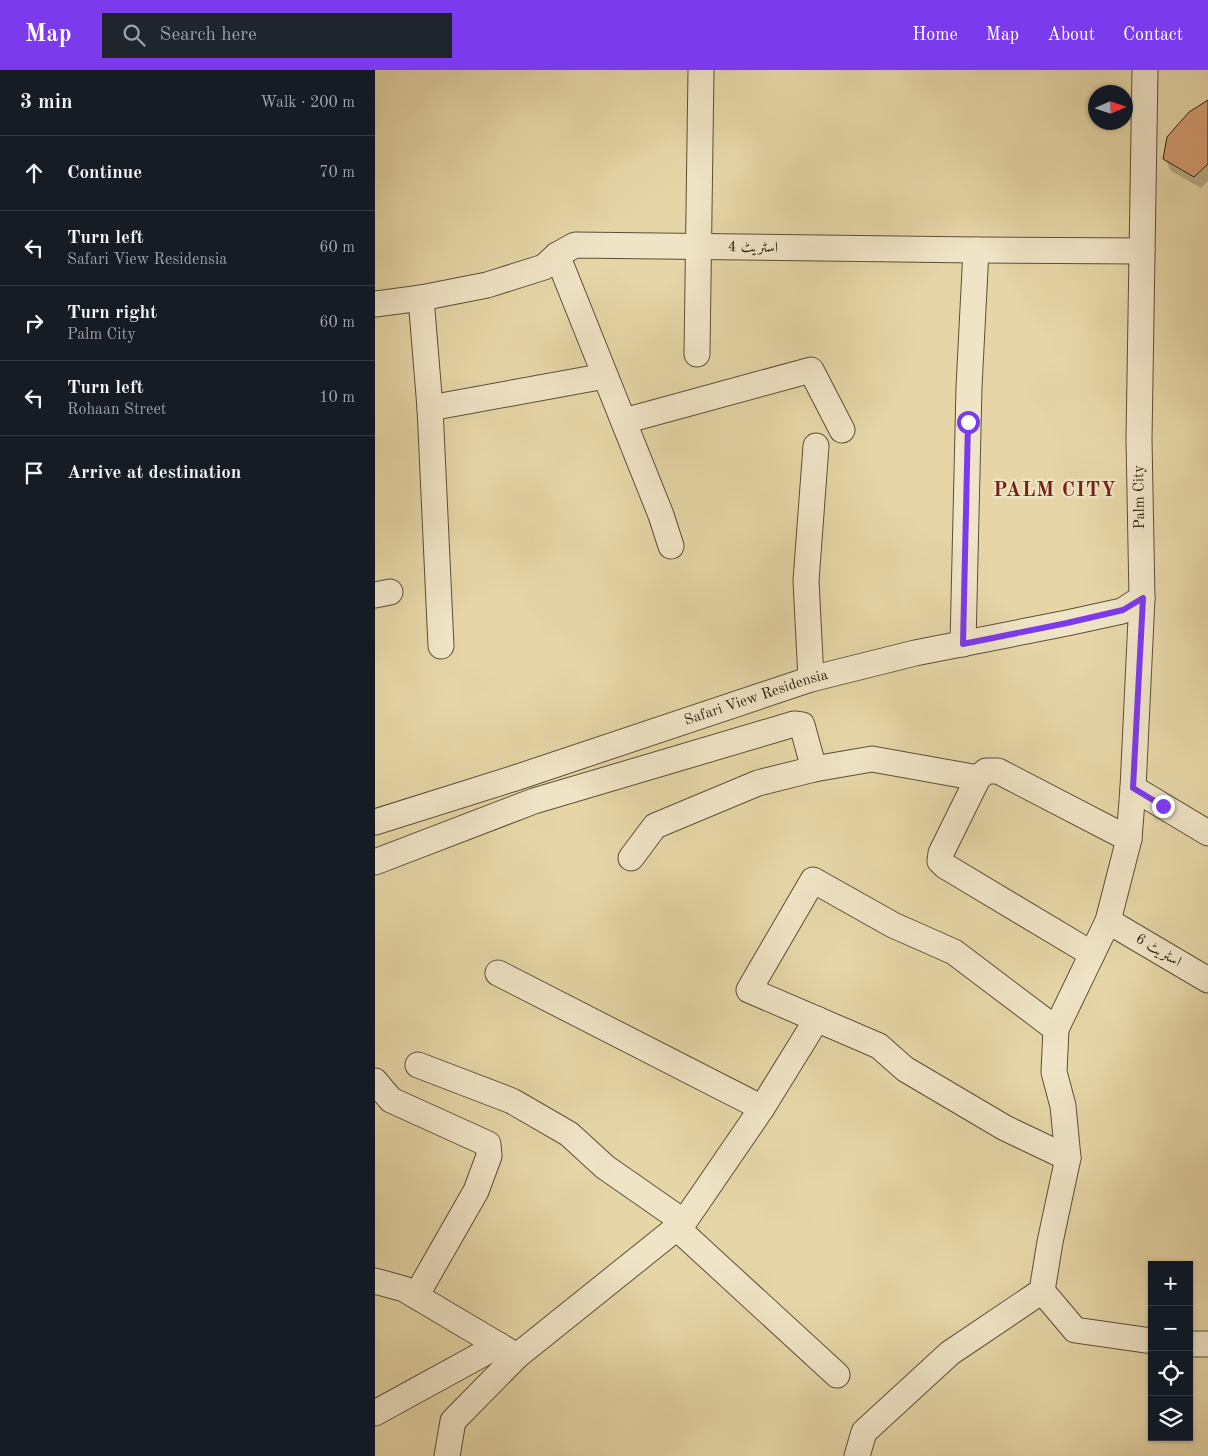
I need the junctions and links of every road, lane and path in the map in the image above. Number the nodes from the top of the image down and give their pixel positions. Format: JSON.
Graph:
{"nodes":[{"id":1,"x":701,"y":70,"type":"edge"},
{"id":2,"x":1145,"y":70,"type":"edge"},
{"id":3,"x":697,"y":247,"type":"junction"},
{"id":4,"x":976,"y":250,"type":"junction"},
{"id":5,"x":1142,"y":251,"type":"junction"},
{"id":6,"x":557,"y":255,"type":"junction"},
{"id":7,"x":421,"y":298,"type":"junction"},
{"id":8,"x":375,"y":304,"type":"edge"},
{"id":9,"x":697,"y":354,"type":"dead end"},
{"id":10,"x":605,"y":376,"type":"junction"},
{"id":11,"x":430,"y":408,"type":"junction"},
{"id":12,"x":624,"y":421,"type":"junction"},
{"id":13,"x":842,"y":430,"type":"dead end"},
{"id":14,"x":816,"y":446,"type":"dead end"},
{"id":15,"x":671,"y":546,"type":"dead end"},
{"id":16,"x":1143,"y":598,"type":"junction"},
{"id":17,"x":963,"y":644,"type":"junction"},
{"id":18,"x":441,"y":646,"type":"dead end"},
{"id":19,"x":811,"y":679,"type":"junction"},
{"id":20,"x":814,"y":769,"type":"junction"},
{"id":21,"x":979,"y":778,"type":"junction"},
{"id":22,"x":1133,"y":788,"type":"junction"},
{"id":23,"x":375,"y":822,"type":"edge"},
{"id":24,"x":1208,"y":833,"type":"edge"},
{"id":25,"x":1129,"y":839,"type":"junction"},
{"id":26,"x":631,"y":858,"type":"dead end"},
{"id":27,"x":375,"y":862,"type":"edge"},
{"id":28,"x":1108,"y":921,"type":"junction"},
{"id":29,"x":1092,"y":954,"type":"junction"},
{"id":30,"x":498,"y":973,"type":"dead end"},
{"id":31,"x":1208,"y":980,"type":"edge"},
{"id":32,"x":817,"y":1019,"type":"junction"},
{"id":33,"x":1056,"y":1028,"type":"junction"},
{"id":34,"x":418,"y":1065,"type":"dead end"},
{"id":35,"x":375,"y":1081,"type":"edge"},
{"id":36,"x":762,"y":1108,"type":"junction"},
{"id":37,"x":1069,"y":1158,"type":"junction"},
{"id":38,"x":681,"y":1225,"type":"junction"},
{"id":39,"x":375,"y":1281,"type":"edge"},
{"id":40,"x":1042,"y":1291,"type":"junction"},
{"id":41,"x":415,"y":1296,"type":"junction"},
{"id":42,"x":1148,"y":1340,"type":"edge"},
{"id":43,"x":1193,"y":1344,"type":"edge"},
{"id":44,"x":1208,"y":1344,"type":"edge"},
{"id":45,"x":508,"y":1351,"type":"junction"},
{"id":46,"x":837,"y":1374,"type":"dead end"},
{"id":47,"x":375,"y":1412,"type":"edge"},
{"id":48,"x":447,"y":1456,"type":"edge"},
{"id":49,"x":857,"y":1456,"type":"edge"}],
"edges":[{"from":1,"to":3,"type":"street"},
{"from":2,"to":5,"type":"street","name":"Palm City"},
{"from":3,"to":4,"type":"street","name":"اسٹریٹ 4"},
{"from":3,"to":6,"type":"street","name":"اسٹریٹ 4"},
{"from":3,"to":9,"type":"street"},
{"from":4,"to":5,"type":"street","name":"اسٹریٹ 4"},
{"from":4,"to":17,"type":"street"},
{"from":5,"to":16,"type":"street","name":"Palm City"},
{"from":6,"to":7,"type":"street","name":"اسٹریٹ 4"},
{"from":6,"to":10,"type":"street"},
{"from":7,"to":8,"type":"street","name":"اسٹریٹ 4"},
{"from":7,"to":11,"type":"street"},
{"from":10,"to":11,"type":"street"},
{"from":10,"to":12,"type":"street"},
{"from":11,"to":18,"type":"street"},
{"from":12,"to":13,"type":"street"},
{"from":12,"to":15,"type":"street"},
{"from":14,"to":19,"type":"street"},
{"from":16,"to":17,"type":"street","name":"Safari View Residensia"},
{"from":16,"to":22,"type":"street","name":"Palm City"},
{"from":17,"to":19,"type":"street","name":"Safari View Residensia"},
{"from":19,"to":23,"type":"street","name":"Safari View Residensia"},
{"from":20,"to":21,"type":"street"},
{"from":20,"to":26,"type":"street"},
{"from":20,"to":27,"type":"street"},
{"from":21,"to":25,"type":"street"},
{"from":21,"to":29,"type":"street"},
{"from":22,"to":24,"type":"street"},
{"from":22,"to":25,"type":"street","name":"Palm City"},
{"from":25,"to":28,"type":"street","name":"Palm City"},
{"from":28,"to":29,"type":"street","name":"Palm City"},
{"from":28,"to":31,"type":"street","name":"اسٹریٹ 6"},
{"from":29,"to":33,"type":"street","name":"Palm City"},
{"from":30,"to":36,"type":"street"},
{"from":32,"to":33,"type":"street"},
{"from":32,"to":36,"type":"street"},
{"from":32,"to":37,"type":"street"},
{"from":33,"to":37,"type":"street"},
{"from":34,"to":38,"type":"street"},
{"from":35,"to":41,"type":"street"},
{"from":36,"to":38,"type":"street"},
{"from":37,"to":40,"type":"street"},
{"from":38,"to":45,"type":"street"},
{"from":38,"to":46,"type":"street"},
{"from":39,"to":41,"type":"street"},
{"from":40,"to":42,"type":"street"},
{"from":40,"to":49,"type":"street"},
{"from":41,"to":45,"type":"street"},
{"from":43,"to":44,"type":"street"},
{"from":45,"to":47,"type":"street"},
{"from":45,"to":48,"type":"street"}]}
